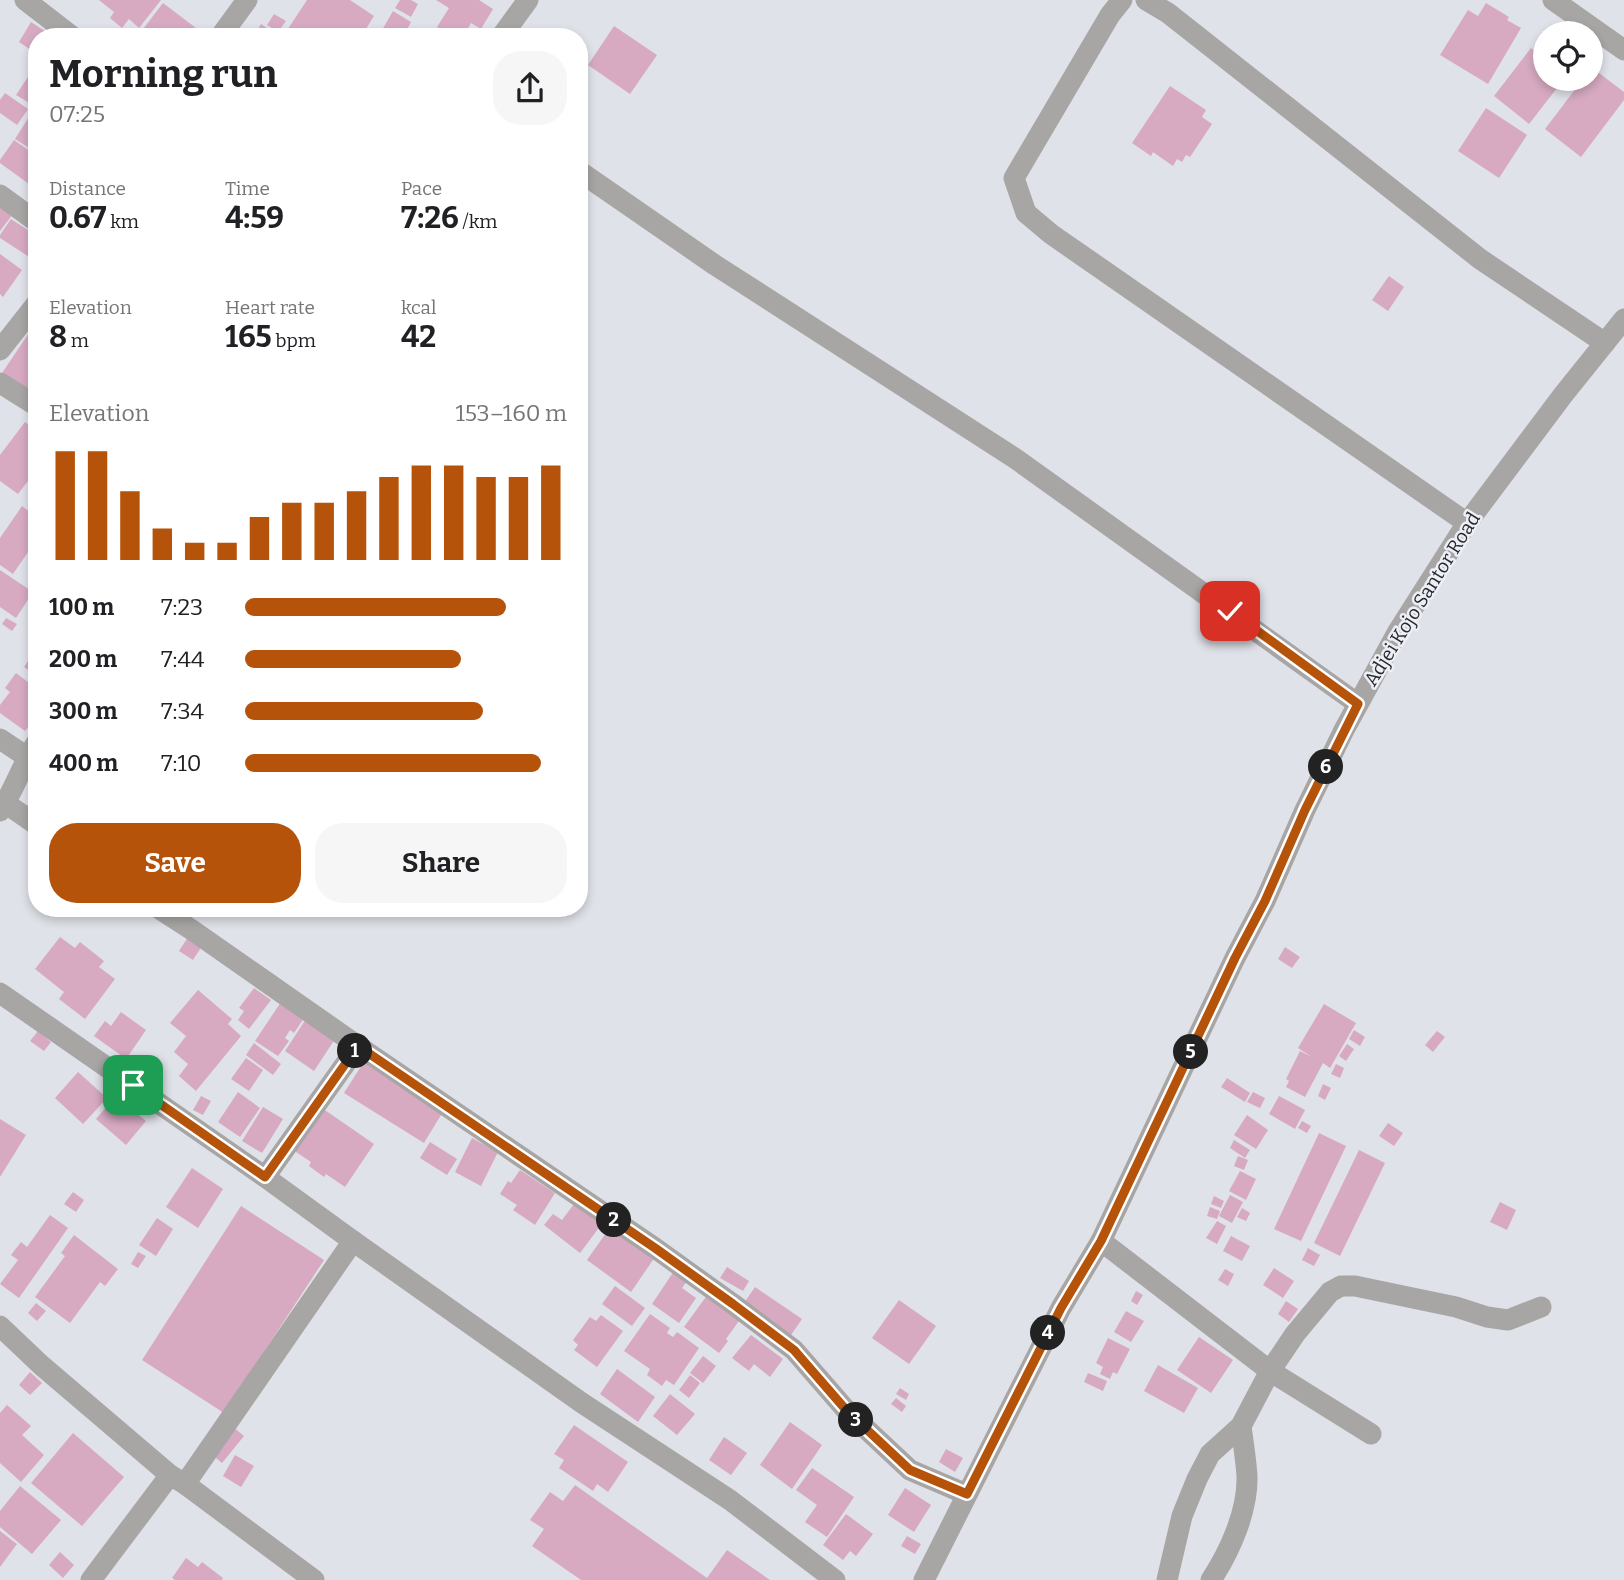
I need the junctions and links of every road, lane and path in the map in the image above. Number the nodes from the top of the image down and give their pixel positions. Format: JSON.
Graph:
{"nodes":[{"id":1,"x":25,"y":0,"type":"edge"},
{"id":2,"x":247,"y":0,"type":"edge"},
{"id":3,"x":528,"y":0,"type":"edge"},
{"id":4,"x":1122,"y":0,"type":"edge"},
{"id":5,"x":1146,"y":0,"type":"edge"},
{"id":6,"x":1558,"y":1,"type":"edge"},
{"id":7,"x":61,"y":28,"type":"edge"},
{"id":8,"x":227,"y":28,"type":"edge"},
{"id":9,"x":508,"y":28,"type":"edge"},
{"id":10,"x":1624,"y":50,"type":"edge"},
{"id":11,"x":588,"y":177,"type":"edge"},
{"id":12,"x":0,"y":195,"type":"edge"},
{"id":13,"x":28,"y":215,"type":"edge"},
{"id":14,"x":28,"y":314,"type":"edge"},
{"id":15,"x":1624,"y":319,"type":"edge"},
{"id":16,"x":1605,"y":343,"type":"junction"},
{"id":17,"x":0,"y":350,"type":"edge"},
{"id":18,"x":0,"y":383,"type":"edge"},
{"id":19,"x":28,"y":400,"type":"edge"},
{"id":20,"x":1467,"y":523,"type":"junction"},
{"id":21,"x":1358,"y":704,"type":"junction"},
{"id":22,"x":0,"y":739,"type":"edge"},
{"id":23,"x":28,"y":749,"type":"edge"},
{"id":24,"x":28,"y":758,"type":"edge"},
{"id":25,"x":3,"y":807,"type":"edge"},
{"id":26,"x":28,"y":820,"type":"edge"},
{"id":27,"x":172,"y":917,"type":"edge"},
{"id":28,"x":0,"y":993,"type":"edge"},
{"id":29,"x":358,"y":1046,"type":"junction"},
{"id":30,"x":265,"y":1177,"type":"junction"},
{"id":31,"x":353,"y":1241,"type":"junction"},
{"id":32,"x":1101,"y":1241,"type":"junction"},
{"id":33,"x":1541,"y":1307,"type":"dead end"},
{"id":34,"x":0,"y":1326,"type":"edge"},
{"id":35,"x":1270,"y":1371,"type":"junction"},
{"id":36,"x":1241,"y":1426,"type":"junction"},
{"id":37,"x":1371,"y":1434,"type":"dead end"},
{"id":38,"x":178,"y":1480,"type":"junction"},
{"id":39,"x":967,"y":1494,"type":"junction"},
{"id":40,"x":91,"y":1580,"type":"edge"},
{"id":41,"x":314,"y":1580,"type":"edge"},
{"id":42,"x":835,"y":1580,"type":"edge"},
{"id":43,"x":924,"y":1580,"type":"edge"},
{"id":44,"x":1167,"y":1580,"type":"edge"},
{"id":45,"x":1212,"y":1580,"type":"edge"}],
"edges":[{"from":1,"to":7,"type":"street"},
{"from":2,"to":8,"type":"street"},
{"from":3,"to":9,"type":"street"},
{"from":4,"to":20,"type":"street"},
{"from":5,"to":16,"type":"street"},
{"from":6,"to":10,"type":"street"},
{"from":11,"to":21,"type":"street"},
{"from":12,"to":13,"type":"street"},
{"from":14,"to":17,"type":"street"},
{"from":15,"to":16,"type":"street","name":"Adjei Kojo Santor Road"},
{"from":16,"to":20,"type":"street","name":"Adjei Kojo Santor Road"},
{"from":18,"to":19,"type":"street"},
{"from":20,"to":21,"type":"street","name":"Adjei Kojo Santor Road"},
{"from":21,"to":32,"type":"street","name":"Adjei Kojo Santor Road"},
{"from":22,"to":23,"type":"street"},
{"from":24,"to":25,"type":"street"},
{"from":25,"to":26,"type":"street"},
{"from":27,"to":29,"type":"street"},
{"from":28,"to":30,"type":"street"},
{"from":29,"to":30,"type":"street"},
{"from":29,"to":39,"type":"street"},
{"from":30,"to":31,"type":"street"},
{"from":31,"to":38,"type":"street"},
{"from":31,"to":42,"type":"street"},
{"from":32,"to":35,"type":"street"},
{"from":32,"to":39,"type":"street","name":"Adjei Kojo Santor Road"},
{"from":33,"to":35,"type":"street"},
{"from":34,"to":38,"type":"street"},
{"from":35,"to":36,"type":"street"},
{"from":35,"to":37,"type":"street"},
{"from":36,"to":44,"type":"street"},
{"from":36,"to":45,"type":"street"},
{"from":38,"to":40,"type":"street"},
{"from":38,"to":41,"type":"street"},
{"from":39,"to":43,"type":"street","name":"Adjei Kojo Santor Road"}]}
